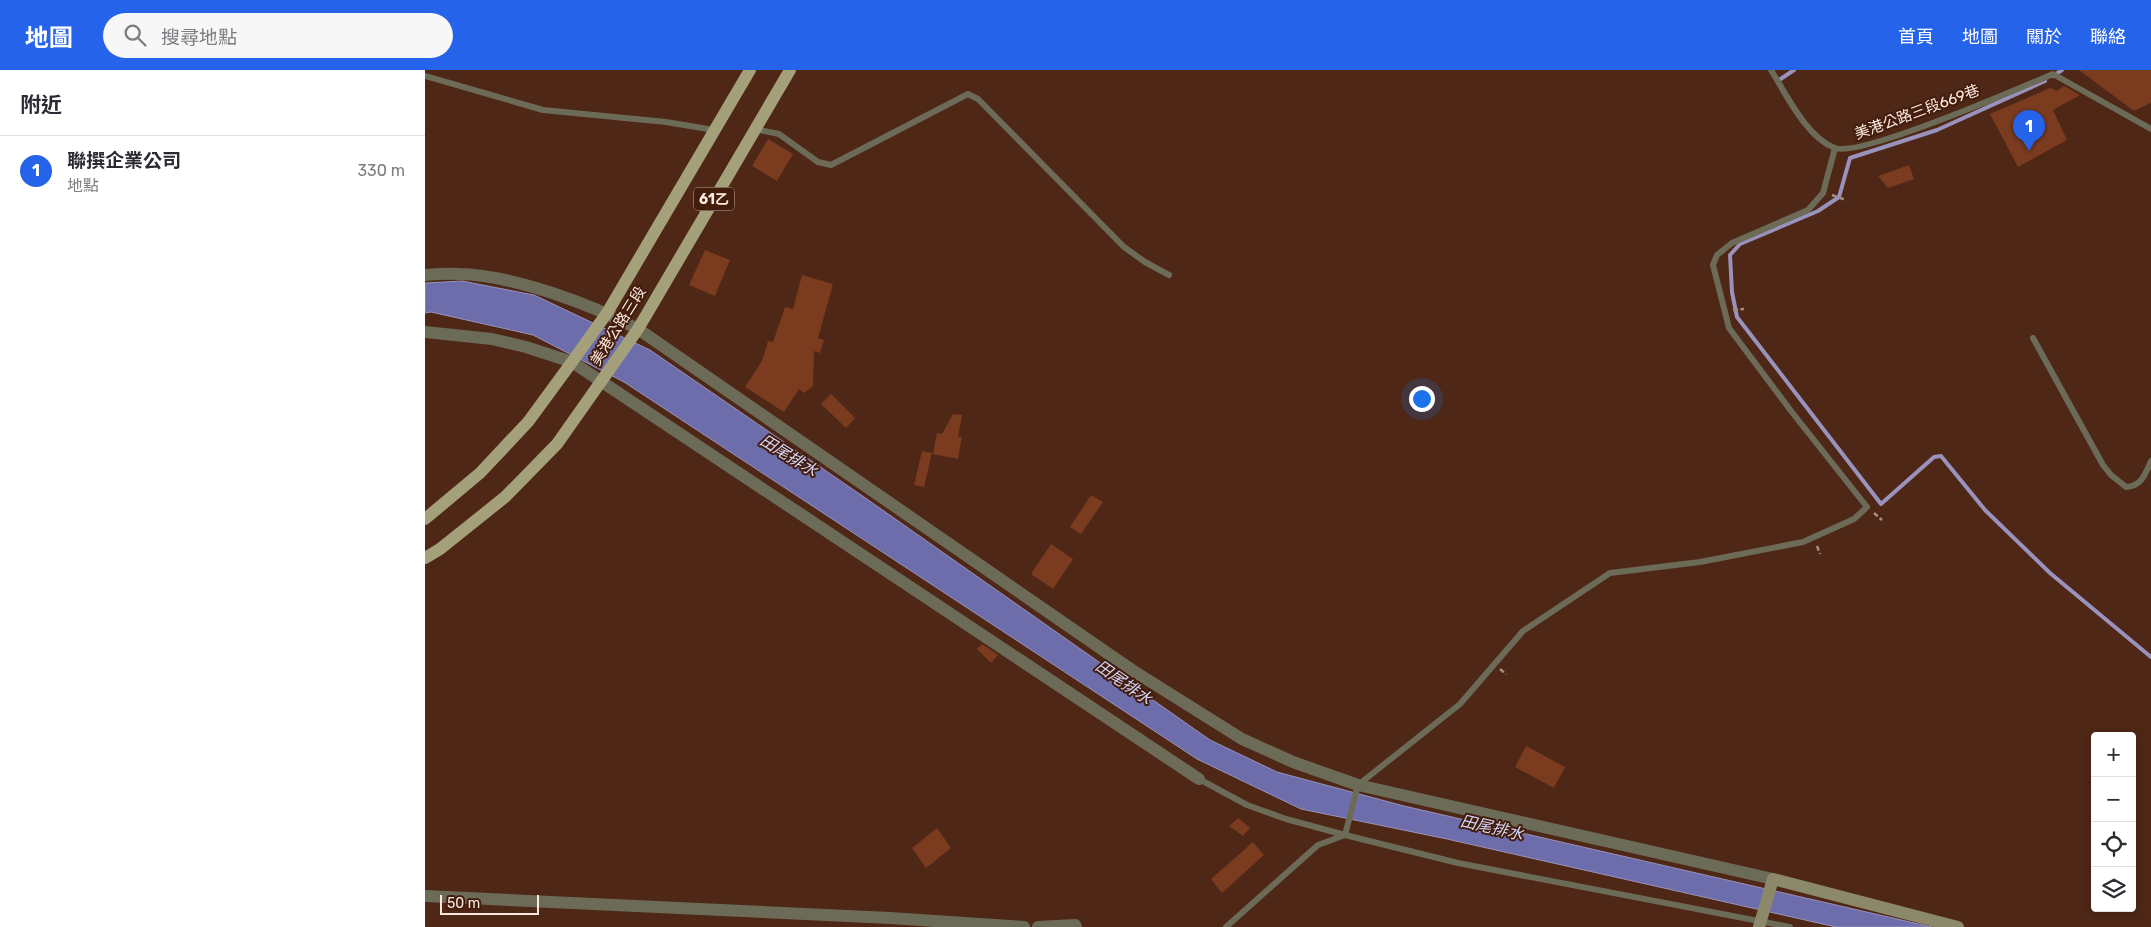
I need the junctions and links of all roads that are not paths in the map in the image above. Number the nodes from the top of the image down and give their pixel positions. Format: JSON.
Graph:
{"nodes":[{"id":1,"x":750,"y":70,"type":"edge"},
{"id":2,"x":790,"y":70,"type":"edge"},
{"id":3,"x":1771,"y":70,"type":"edge"},
{"id":4,"x":425,"y":76,"type":"edge"},
{"id":5,"x":2151,"y":128,"type":"edge"},
{"id":6,"x":755,"y":129,"type":"junction"},
{"id":7,"x":714,"y":130,"type":"junction"},
{"id":8,"x":1835,"y":148,"type":"junction"},
{"id":9,"x":425,"y":274,"type":"edge"},
{"id":10,"x":1169,"y":274,"type":"dead end"},
{"id":11,"x":607,"y":313,"type":"junction"},
{"id":12,"x":638,"y":328,"type":"junction"},
{"id":13,"x":425,"y":332,"type":"edge"},
{"id":14,"x":2033,"y":338,"type":"dead end"},
{"id":15,"x":572,"y":362,"type":"junction"},
{"id":16,"x":602,"y":382,"type":"junction"},
{"id":17,"x":2151,"y":461,"type":"edge"},
{"id":18,"x":425,"y":519,"type":"edge"},
{"id":19,"x":425,"y":558,"type":"edge"},
{"id":20,"x":1199,"y":779,"type":"joint"},
{"id":21,"x":1358,"y":785,"type":"junction"},
{"id":22,"x":1345,"y":836,"type":"junction"},
{"id":23,"x":1773,"y":879,"type":"junction"},
{"id":24,"x":425,"y":896,"type":"edge"},
{"id":25,"x":1760,"y":924,"type":"edge"},
{"id":26,"x":1024,"y":927,"type":"edge"},
{"id":27,"x":1038,"y":927,"type":"edge"},
{"id":28,"x":1076,"y":927,"type":"edge"},
{"id":29,"x":1226,"y":927,"type":"edge"},
{"id":30,"x":1790,"y":927,"type":"edge"},
{"id":31,"x":1959,"y":927,"type":"edge"}],
"edges":[{"from":1,"to":7,"type":"main road","name":"美港公路三段","number":"61乙"},
{"from":2,"to":6,"type":"main road","name":"美港公路三段","number":"61乙"},
{"from":3,"to":8,"type":"lane"},
{"from":4,"to":7,"type":"lane"},
{"from":5,"to":8,"type":"lane","name":"美港公路三段669巷"},
{"from":6,"to":10,"type":"lane"},
{"from":6,"to":12,"type":"main road","name":"美港公路三段","number":"61乙"},
{"from":7,"to":11,"type":"main road","name":"美港公路三段","number":"61乙"},
{"from":8,"to":21,"type":"lane"},
{"from":9,"to":11,"type":"street"},
{"from":11,"to":12,"type":"street"},
{"from":11,"to":15,"type":"main road","name":"美港公路三段","number":"61乙"},
{"from":12,"to":16,"type":"main road","name":"美港公路三段","number":"61乙"},
{"from":12,"to":21,"type":"street"},
{"from":13,"to":15,"type":"street"},
{"from":14,"to":17,"type":"lane"},
{"from":15,"to":16,"type":"street"},
{"from":15,"to":18,"type":"main road","name":"美港公路三段","number":"61乙"},
{"from":16,"to":19,"type":"main road","name":"美港公路三段","number":"61乙"},
{"from":16,"to":20,"type":"street"},
{"from":20,"to":22,"type":"lane"},
{"from":21,"to":22,"type":"lane"},
{"from":21,"to":23,"type":"street"},
{"from":22,"to":25,"type":"lane"},
{"from":22,"to":29,"type":"lane"},
{"from":23,"to":25,"type":"street"},
{"from":23,"to":31,"type":"street"},
{"from":24,"to":26,"type":"street"},
{"from":25,"to":30,"type":"lane"},
{"from":27,"to":28,"type":"street"}]}
